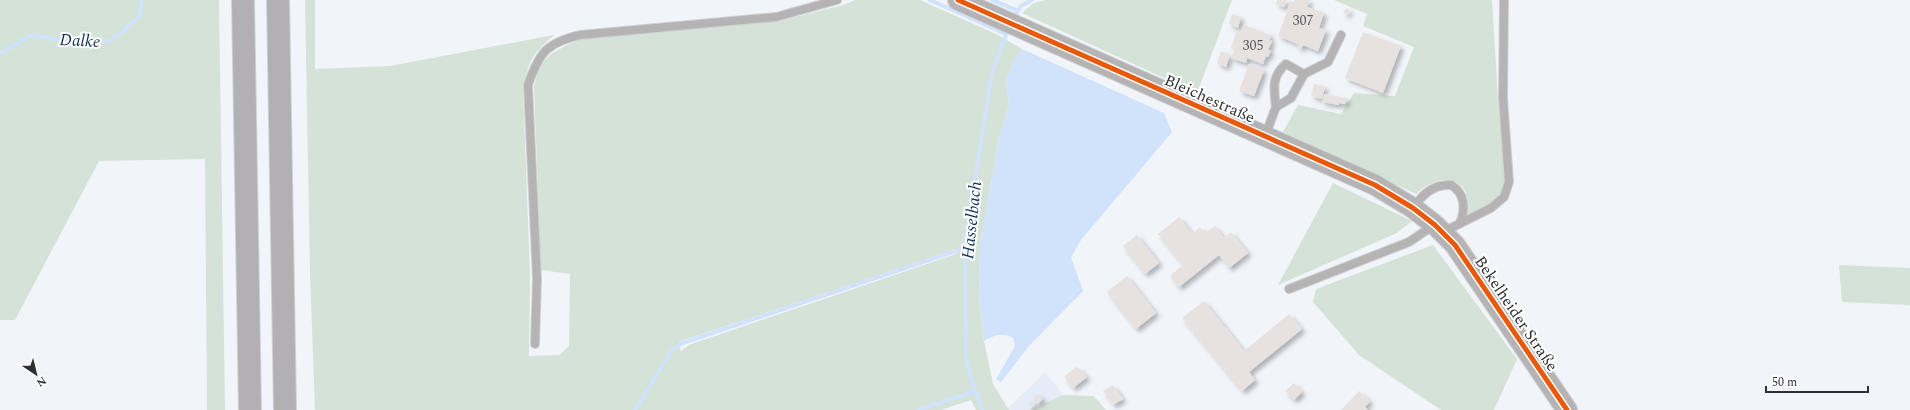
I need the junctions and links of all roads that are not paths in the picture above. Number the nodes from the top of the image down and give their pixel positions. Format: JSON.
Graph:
{"nodes":[{"id":1,"x":243,"y":0,"type":"edge"},
{"id":2,"x":278,"y":0,"type":"edge"},
{"id":3,"x":836,"y":0,"type":"edge"},
{"id":4,"x":958,"y":0,"type":"edge"},
{"id":5,"x":1504,"y":0,"type":"edge"},
{"id":6,"x":1341,"y":35,"type":"dead end"},
{"id":7,"x":1304,"y":74,"type":"junction"},
{"id":8,"x":1276,"y":107,"type":"junction"},
{"id":9,"x":1265,"y":137,"type":"junction"},
{"id":10,"x":1413,"y":208,"type":"junction"},
{"id":11,"x":1446,"y":227,"type":"junction"},
{"id":12,"x":1289,"y":289,"type":"dead end"},
{"id":13,"x":535,"y":344,"type":"dead end"},
{"id":14,"x":250,"y":410,"type":"edge"},
{"id":15,"x":285,"y":410,"type":"edge"},
{"id":16,"x":1567,"y":410,"type":"edge"}],
"edges":[{"from":1,"to":14,"type":"highway"},
{"from":2,"to":15,"type":"highway"},
{"from":3,"to":13,"type":"lane"},
{"from":4,"to":9,"type":"street","name":"Bleichestraße"},
{"from":5,"to":11,"type":"lane"},
{"from":6,"to":7,"type":"lane"},
{"from":7,"to":8,"type":"lane"},
{"from":7,"to":8,"type":"lane"},
{"from":8,"to":9,"type":"lane"},
{"from":9,"to":10,"type":"street","name":"Bleichestraße"},
{"from":10,"to":11,"type":"street","name":"Bleichestraße"},
{"from":10,"to":11,"type":"lane"},
{"from":11,"to":12,"type":"lane"},
{"from":11,"to":16,"type":"street","name":"Bekelheider Straße"}]}
